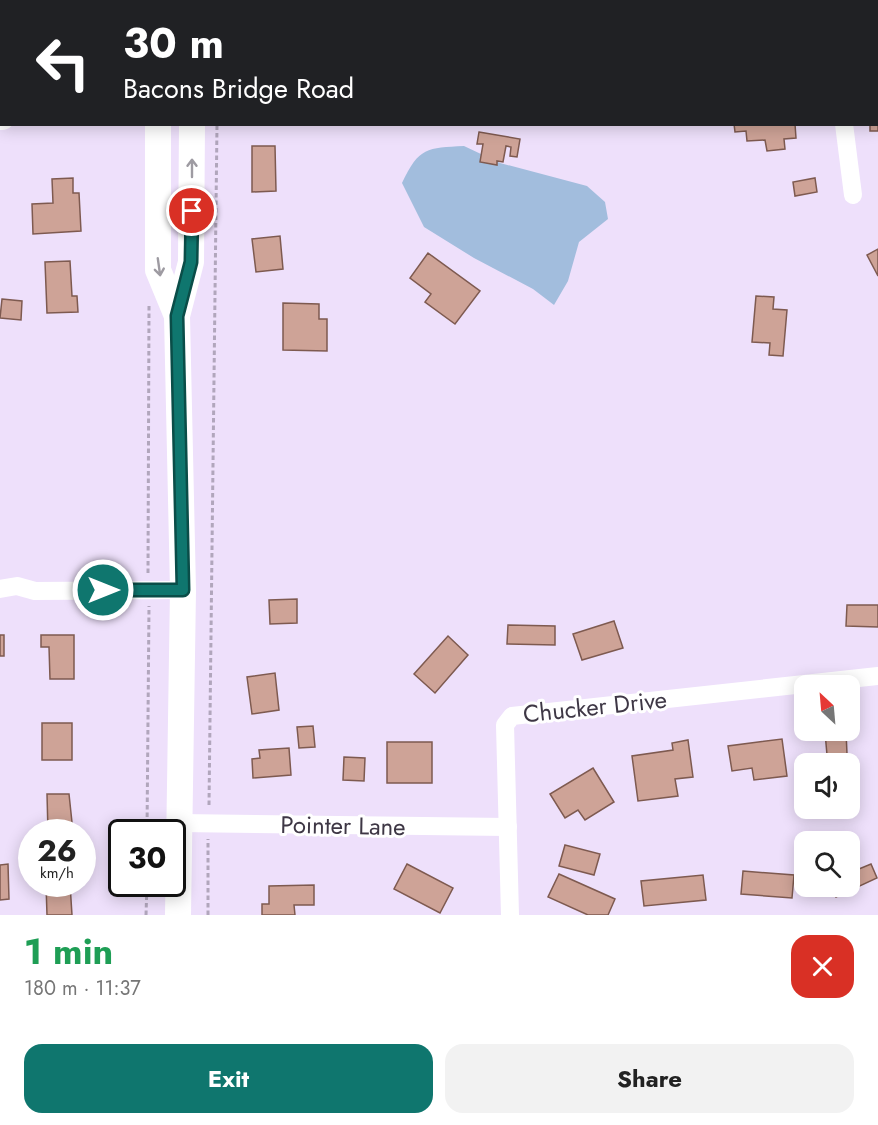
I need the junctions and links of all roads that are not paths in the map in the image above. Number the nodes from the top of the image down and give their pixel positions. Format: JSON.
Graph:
{"nodes":[{"id":1,"x":158,"y":126,"type":"edge"},
{"id":2,"x":192,"y":126,"type":"edge"},
{"id":3,"x":844,"y":126,"type":"edge"},
{"id":4,"x":853,"y":195,"type":"dead end"},
{"id":5,"x":177,"y":316,"type":"junction"},
{"id":6,"x":0,"y":589,"type":"edge"},
{"id":7,"x":183,"y":590,"type":"junction"},
{"id":8,"x":878,"y":676,"type":"edge"},
{"id":9,"x":179,"y":819,"type":"edge"},
{"id":10,"x":186,"y":823,"type":"edge"},
{"id":11,"x":508,"y":827,"type":"junction"},
{"id":12,"x":178,"y":897,"type":"edge"},
{"id":13,"x":178,"y":915,"type":"edge"},
{"id":14,"x":510,"y":915,"type":"edge"}],
"edges":[{"from":1,"to":5,"type":"main road","one_way":true},
{"from":5,"to":2,"type":"main road","one_way":true},
{"from":3,"to":4,"type":"street"},
{"from":5,"to":7,"type":"main road"},
{"from":6,"to":7,"type":"street"},
{"from":7,"to":9,"type":"main road"},
{"from":8,"to":11,"type":"street","name":"Chucker Drive"},
{"from":10,"to":11,"type":"street","name":"Pointer Lane"},
{"from":11,"to":14,"type":"street","name":"Chucker Drive"},
{"from":12,"to":13,"type":"main road"}]}
